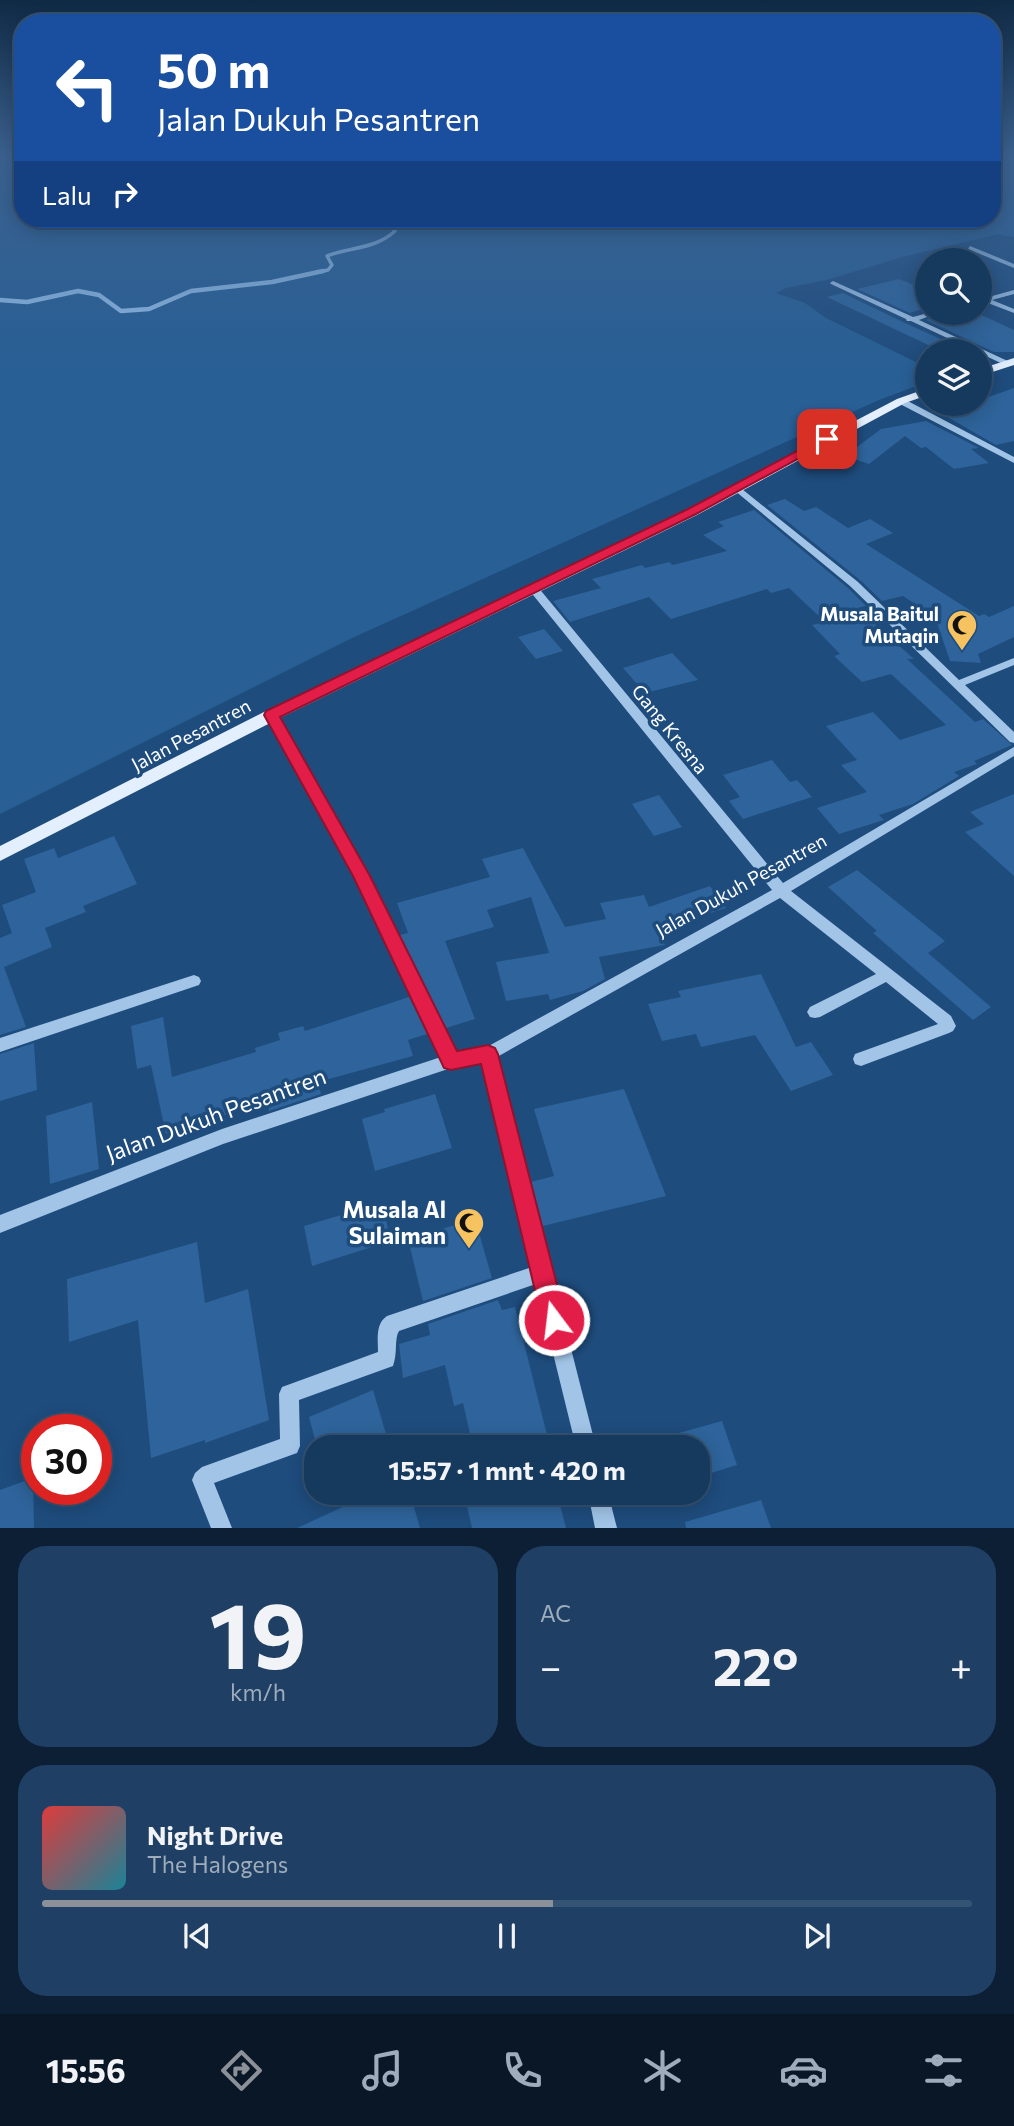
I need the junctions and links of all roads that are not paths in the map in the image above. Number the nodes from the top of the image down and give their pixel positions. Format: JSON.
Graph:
{"nodes":[{"id":1,"x":992,"y":257,"type":"edge"},
{"id":2,"x":1014,"y":266,"type":"edge"},
{"id":3,"x":833,"y":283,"type":"dead end"},
{"id":4,"x":1014,"y":292,"type":"edge"},
{"id":5,"x":992,"y":298,"type":"edge"},
{"id":6,"x":992,"y":303,"type":"edge"},
{"id":7,"x":1014,"y":311,"type":"edge"},
{"id":8,"x":915,"y":318,"type":"edge"},
{"id":9,"x":909,"y":320,"type":"junction"},
{"id":10,"x":1011,"y":362,"type":"edge"},
{"id":11,"x":992,"y":369,"type":"edge"},
{"id":12,"x":915,"y":396,"type":"edge"},
{"id":13,"x":901,"y":401,"type":"junction"},
{"id":14,"x":1014,"y":445,"type":"edge"},
{"id":15,"x":997,"y":451,"type":"junction"},
{"id":16,"x":1014,"y":460,"type":"edge"},
{"id":17,"x":737,"y":488,"type":"junction"},
{"id":18,"x":533,"y":588,"type":"junction"},
{"id":19,"x":1014,"y":661,"type":"edge"},
{"id":20,"x":959,"y":684,"type":"junction"},
{"id":21,"x":272,"y":715,"type":"junction"},
{"id":22,"x":1014,"y":739,"type":"edge"},
{"id":23,"x":1014,"y":751,"type":"edge"},
{"id":24,"x":0,"y":854,"type":"edge"},
{"id":25,"x":781,"y":891,"type":"junction"},
{"id":26,"x":887,"y":975,"type":"junction"},
{"id":27,"x":194,"y":981,"type":"dead end"},
{"id":28,"x":815,"y":1012,"type":"dead end"},
{"id":29,"x":0,"y":1045,"type":"edge"},
{"id":30,"x":488,"y":1054,"type":"junction"},
{"id":31,"x":861,"y":1059,"type":"dead end"},
{"id":32,"x":451,"y":1061,"type":"junction"},
{"id":33,"x":0,"y":1224,"type":"edge"},
{"id":34,"x":542,"y":1273,"type":"junction"},
{"id":35,"x":583,"y":1435,"type":"edge"},
{"id":36,"x":601,"y":1505,"type":"edge"},
{"id":37,"x":222,"y":1528,"type":"edge"},
{"id":38,"x":606,"y":1528,"type":"edge"}],
"edges":[{"from":1,"to":2,"type":"street"},
{"from":3,"to":9,"type":"street"},
{"from":4,"to":5,"type":"street"},
{"from":6,"to":7,"type":"street"},
{"from":8,"to":9,"type":"street"},
{"from":9,"to":10,"type":"street"},
{"from":10,"to":11,"type":"main road"},
{"from":12,"to":13,"type":"main road","name":"Jalan Pesantren"},
{"from":13,"to":15,"type":"street"},
{"from":13,"to":17,"type":"main road","name":"Jalan Pesantren"},
{"from":14,"to":15,"type":"street"},
{"from":15,"to":16,"type":"street"},
{"from":17,"to":18,"type":"main road","name":"Jalan Pesantren"},
{"from":17,"to":20,"type":"street"},
{"from":18,"to":21,"type":"main road","name":"Jalan Pesantren"},
{"from":18,"to":25,"type":"street","name":"Gang Kresna"},
{"from":19,"to":20,"type":"street"},
{"from":20,"to":22,"type":"street"},
{"from":21,"to":24,"type":"main road","name":"Jalan Pesantren"},
{"from":21,"to":32,"type":"street"},
{"from":23,"to":25,"type":"street","name":"Jalan Dukuh Pesantren"},
{"from":25,"to":26,"type":"street","name":"Gang Kresna"},
{"from":25,"to":30,"type":"street","name":"Jalan Dukuh Pesantren"},
{"from":26,"to":28,"type":"street"},
{"from":26,"to":31,"type":"street","name":"Gang Kresna"},
{"from":27,"to":29,"type":"street"},
{"from":30,"to":32,"type":"street","name":"Jalan Dukuh Pesantren"},
{"from":30,"to":34,"type":"street"},
{"from":32,"to":33,"type":"street","name":"Jalan Dukuh Pesantren"},
{"from":34,"to":35,"type":"street"},
{"from":34,"to":37,"type":"street"},
{"from":36,"to":38,"type":"street"}]}
